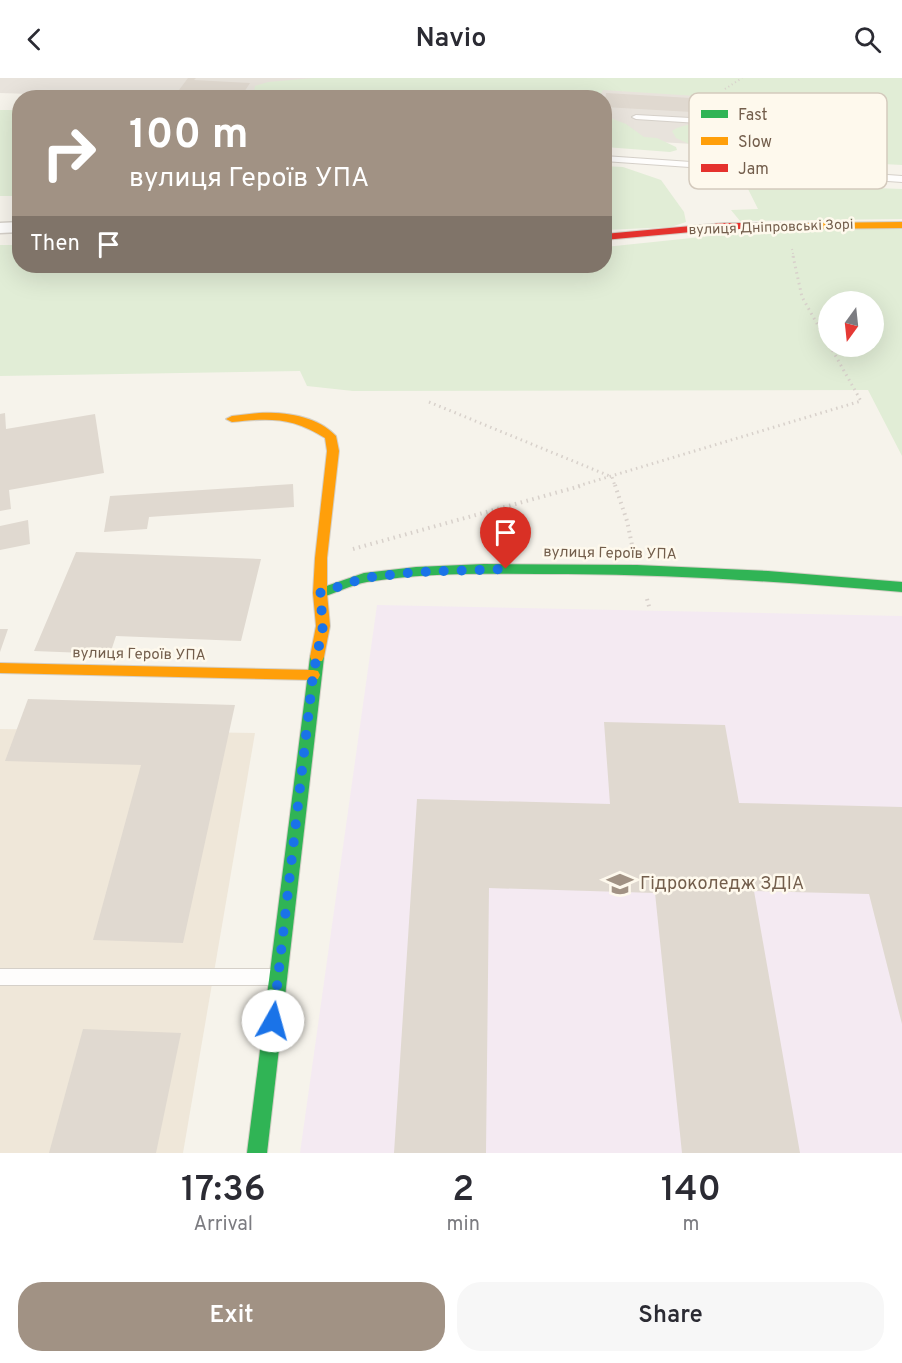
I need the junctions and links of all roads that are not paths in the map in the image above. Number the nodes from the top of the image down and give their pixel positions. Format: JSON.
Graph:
{"nodes":[{"id":1,"x":636,"y":117,"type":"dead end"},
{"id":2,"x":689,"y":120,"type":"edge"},
{"id":3,"x":612,"y":159,"type":"edge"},
{"id":4,"x":689,"y":164,"type":"edge"},
{"id":5,"x":887,"y":178,"type":"edge"},
{"id":6,"x":902,"y":179,"type":"edge"},
{"id":7,"x":902,"y":225,"type":"edge"},
{"id":8,"x":612,"y":236,"type":"edge"},
{"id":9,"x":232,"y":419,"type":"dead end"},
{"id":10,"x":902,"y":587,"type":"edge"},
{"id":11,"x":320,"y":593,"type":"junction"},
{"id":12,"x":0,"y":668,"type":"edge"},
{"id":13,"x":313,"y":675,"type":"junction"},
{"id":14,"x":0,"y":977,"type":"edge"},
{"id":15,"x":278,"y":978,"type":"junction"},
{"id":16,"x":257,"y":1153,"type":"edge"}],
"edges":[{"from":1,"to":2,"type":"lane"},
{"from":3,"to":4,"type":"lane"},
{"from":5,"to":6,"type":"lane"},
{"from":7,"to":8,"type":"street","name":"вулиця Дніпровські Зорі"},
{"from":9,"to":11,"type":"street"},
{"from":10,"to":11,"type":"street","name":"вулиця Героїв УПА"},
{"from":11,"to":13,"type":"street"},
{"from":12,"to":13,"type":"street","name":"вулиця Героїв УПА"},
{"from":13,"to":15,"type":"street"},
{"from":14,"to":15,"type":"lane"},
{"from":15,"to":16,"type":"street"}]}
